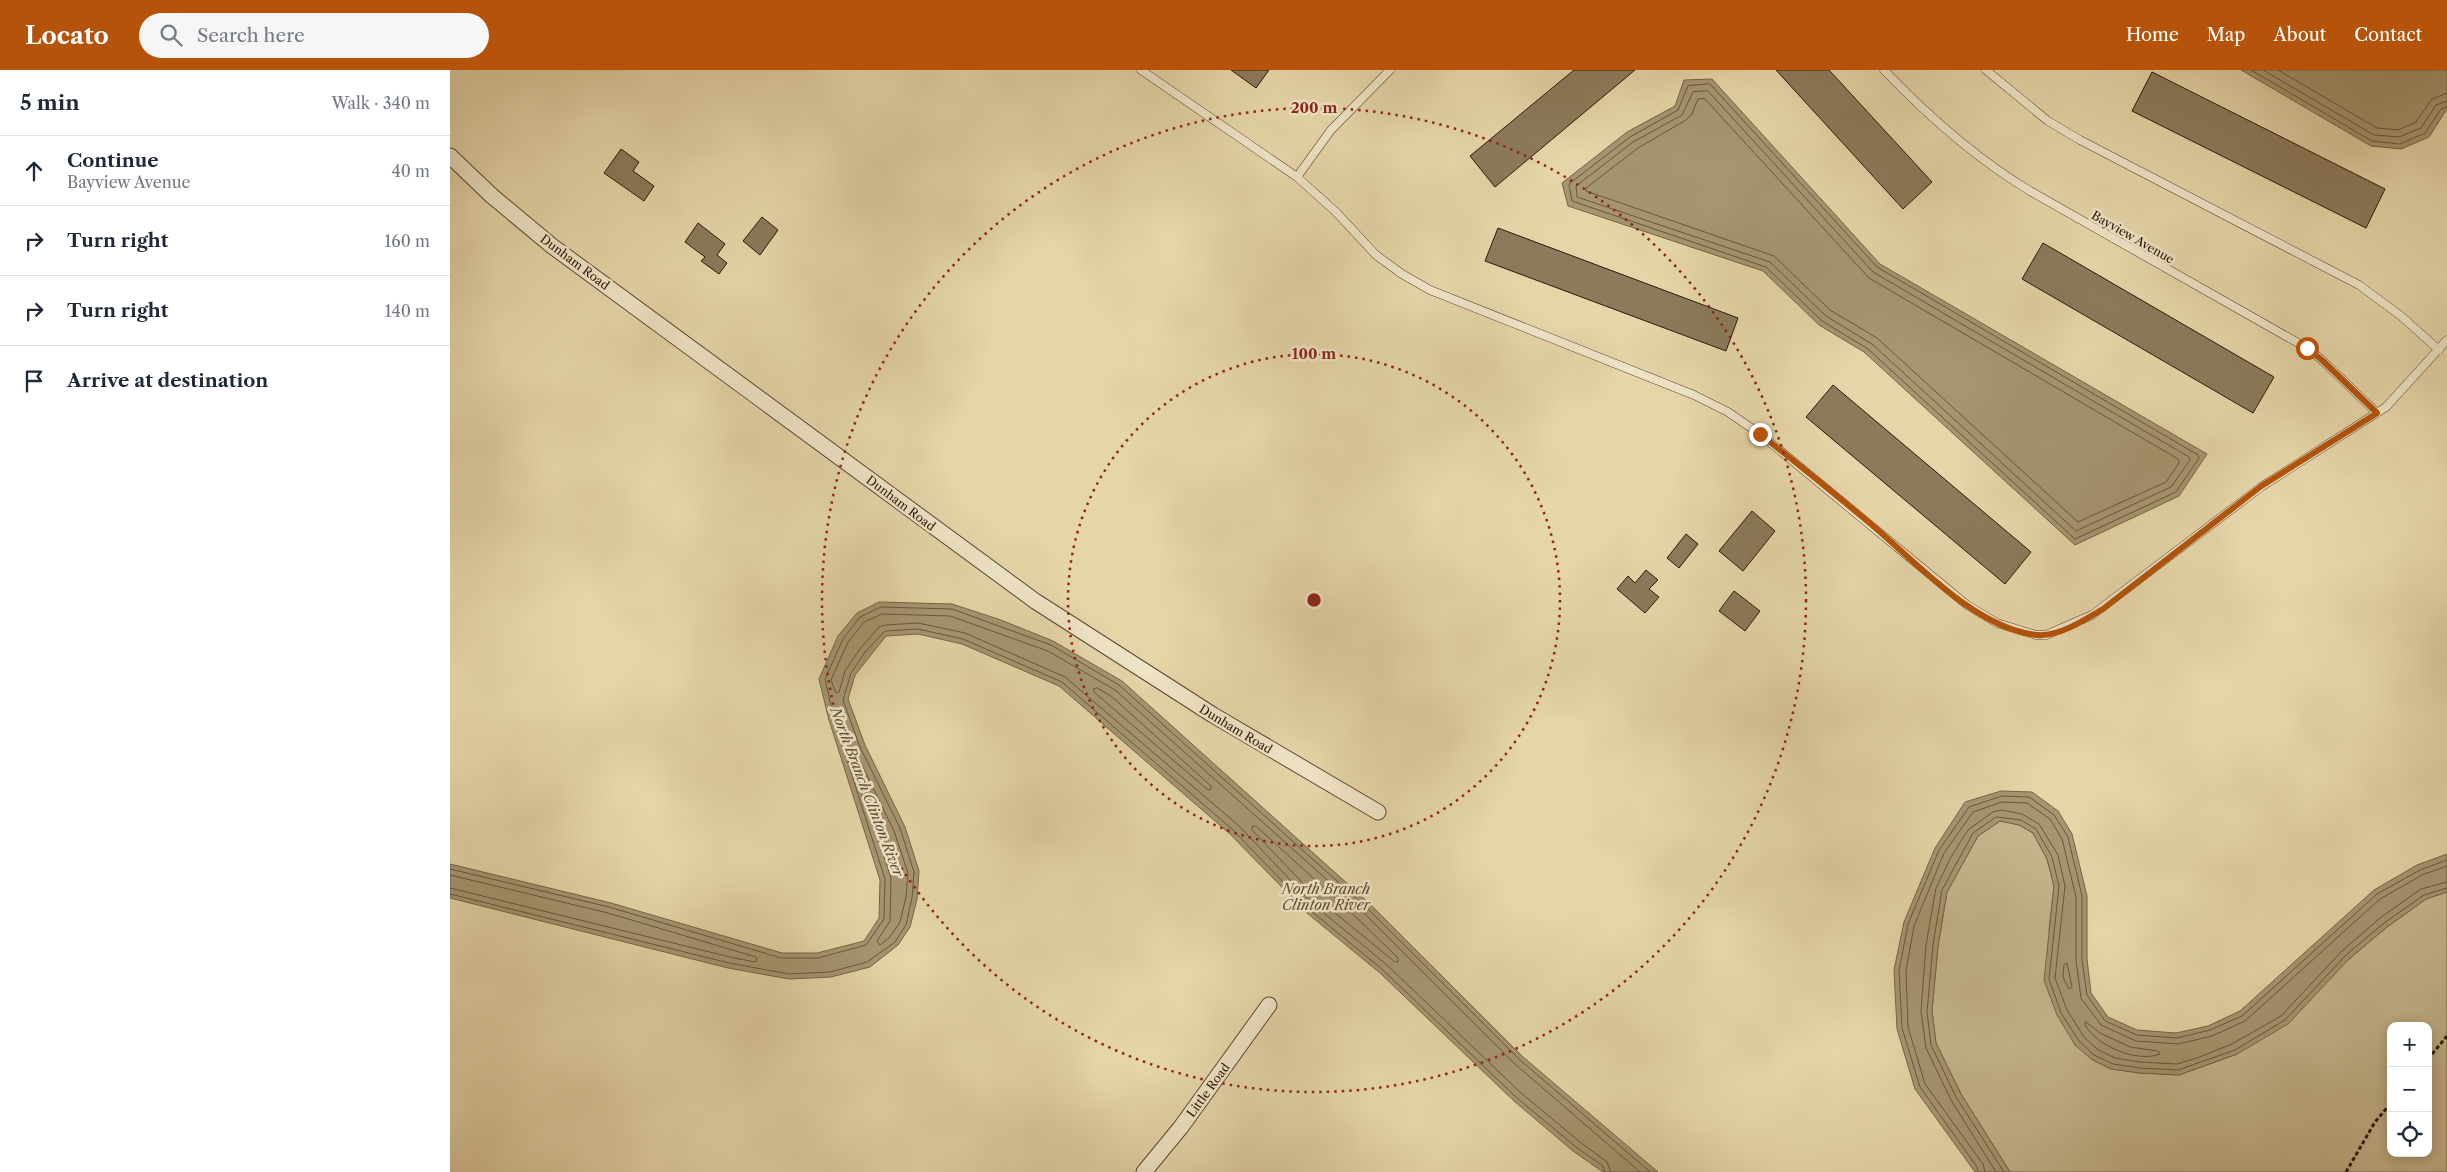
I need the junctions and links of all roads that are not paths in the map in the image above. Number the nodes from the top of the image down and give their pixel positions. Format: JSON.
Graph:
{"nodes":[{"id":1,"x":1141,"y":70,"type":"edge"},
{"id":2,"x":1390,"y":70,"type":"edge"},
{"id":3,"x":1884,"y":70,"type":"edge"},
{"id":4,"x":1986,"y":70,"type":"edge"},
{"id":5,"x":450,"y":156,"type":"edge"},
{"id":6,"x":1297,"y":177,"type":"junction"},
{"id":7,"x":2447,"y":340,"type":"edge"},
{"id":8,"x":2439,"y":350,"type":"junction"},
{"id":9,"x":2377,"y":413,"type":"junction"},
{"id":10,"x":1378,"y":812,"type":"dead end"},
{"id":11,"x":1269,"y":1005,"type":"dead end"},
{"id":12,"x":1144,"y":1172,"type":"edge"}],
"edges":[{"from":1,"to":6,"type":"lane"},
{"from":2,"to":6,"type":"lane"},
{"from":3,"to":9,"type":"lane","name":"Bayview Avenue"},
{"from":4,"to":8,"type":"lane"},
{"from":5,"to":10,"type":"street","name":"Dunham Road"},
{"from":6,"to":9,"type":"lane"},
{"from":7,"to":8,"type":"lane"},
{"from":8,"to":9,"type":"lane"},
{"from":11,"to":12,"type":"street","name":"Little Road"}]}
